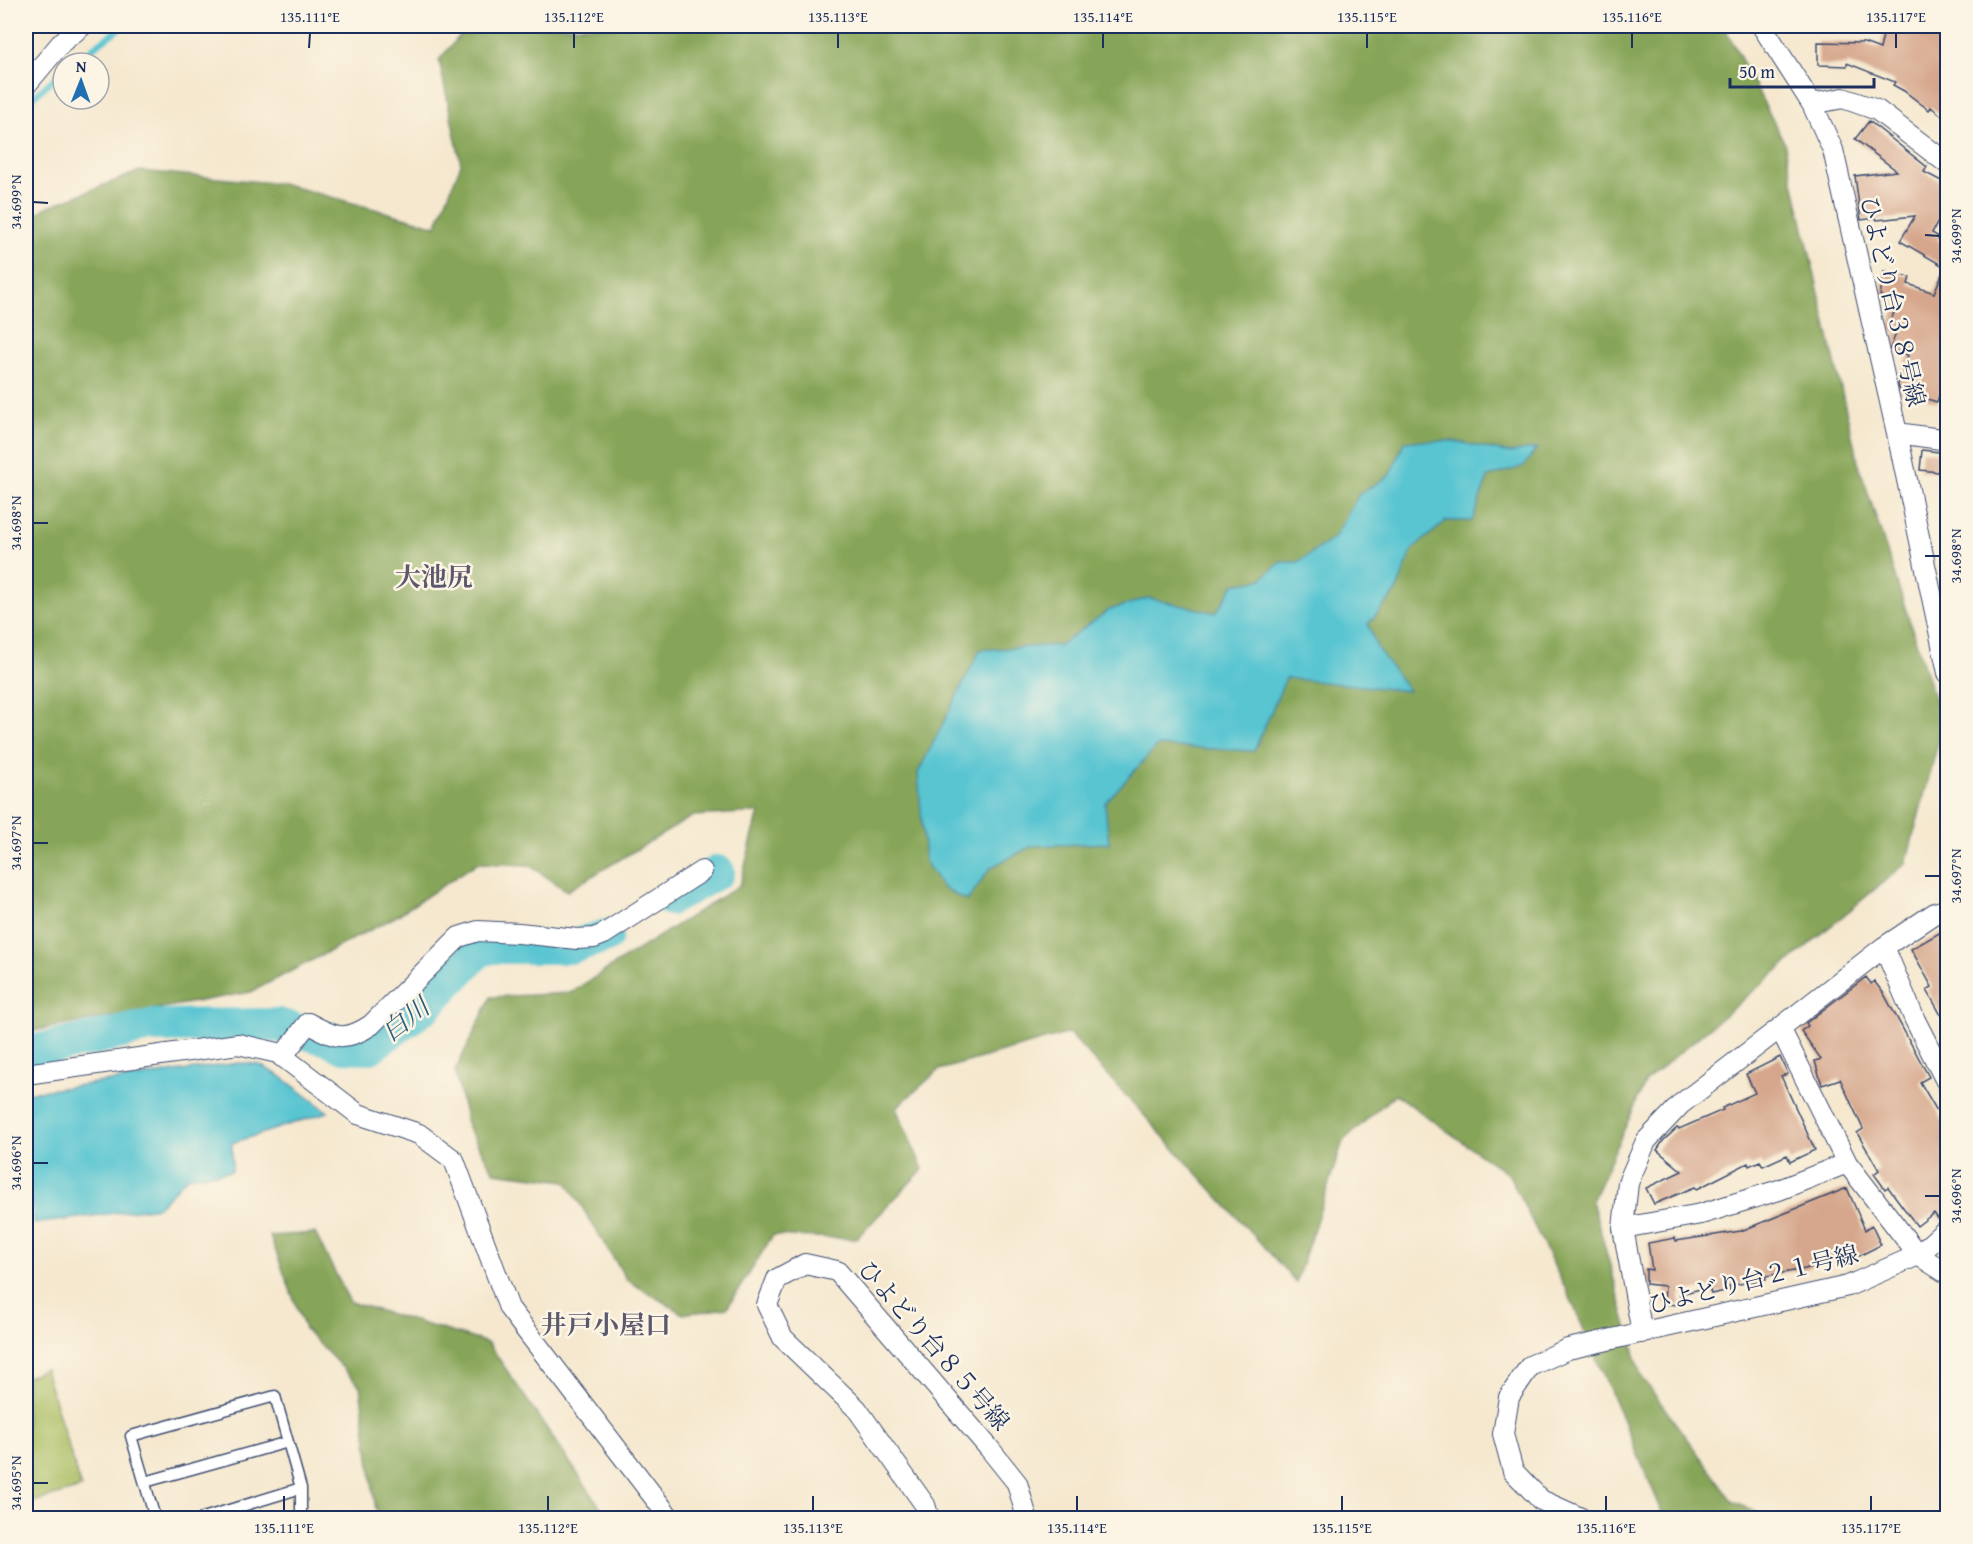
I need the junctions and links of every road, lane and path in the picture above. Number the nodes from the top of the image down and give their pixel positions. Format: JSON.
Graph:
{"nodes":[{"id":1,"x":82,"y":26,"type":"edge"},
{"id":2,"x":1762,"y":26,"type":"edge"},
{"id":3,"x":26,"y":85,"type":"edge"},
{"id":4,"x":1812,"y":104,"type":"junction"},
{"id":5,"x":1947,"y":164,"type":"edge"},
{"id":6,"x":1897,"y":433,"type":"junction"},
{"id":7,"x":1947,"y":440,"type":"edge"},
{"id":8,"x":1947,"y":673,"type":"edge"},
{"id":9,"x":702,"y":871,"type":"dead end"},
{"id":10,"x":1947,"y":909,"type":"edge"},
{"id":11,"x":1884,"y":947,"type":"junction"},
{"id":12,"x":1780,"y":1028,"type":"junction"},
{"id":13,"x":282,"y":1056,"type":"junction"},
{"id":14,"x":26,"y":1074,"type":"edge"},
{"id":15,"x":1947,"y":1085,"type":"edge"},
{"id":16,"x":1846,"y":1163,"type":"junction"},
{"id":17,"x":1623,"y":1228,"type":"junction"},
{"id":18,"x":1947,"y":1228,"type":"edge"},
{"id":19,"x":1918,"y":1255,"type":"junction"},
{"id":20,"x":1947,"y":1274,"type":"edge"},
{"id":21,"x":1642,"y":1333,"type":"junction"},
{"id":22,"x":288,"y":1442,"type":"junction"},
{"id":23,"x":145,"y":1482,"type":"junction"},
{"id":24,"x":301,"y":1488,"type":"junction"},
{"id":25,"x":155,"y":1518,"type":"edge"},
{"id":26,"x":203,"y":1518,"type":"edge"},
{"id":27,"x":301,"y":1518,"type":"edge"},
{"id":28,"x":670,"y":1518,"type":"edge"},
{"id":29,"x":929,"y":1518,"type":"edge"},
{"id":30,"x":1027,"y":1518,"type":"edge"},
{"id":31,"x":1581,"y":1518,"type":"edge"}],
"edges":[{"from":1,"to":3,"type":"street"},
{"from":2,"to":4,"type":"street","name":"ひよどり台３８号線"},
{"from":4,"to":5,"type":"street"},
{"from":4,"to":6,"type":"street","name":"ひよどり台３８号線"},
{"from":6,"to":7,"type":"street"},
{"from":6,"to":8,"type":"street","name":"ひよどり台３８号線"},
{"from":9,"to":13,"type":"street"},
{"from":10,"to":11,"type":"street","name":"ひよどり台２１号線"},
{"from":11,"to":12,"type":"street","name":"ひよどり台２１号線"},
{"from":11,"to":15,"type":"street"},
{"from":12,"to":16,"type":"street"},
{"from":12,"to":17,"type":"street","name":"ひよどり台２１号線"},
{"from":13,"to":14,"type":"street"},
{"from":13,"to":28,"type":"street"},
{"from":16,"to":17,"type":"street"},
{"from":16,"to":19,"type":"street"},
{"from":17,"to":21,"type":"street","name":"ひよどり台２１号線"},
{"from":18,"to":19,"type":"street","name":"ひよどり台２１号線"},
{"from":19,"to":20,"type":"street"},
{"from":19,"to":21,"type":"street","name":"ひよどり台２１号線"},
{"from":21,"to":31,"type":"street"},
{"from":22,"to":23,"type":"lane"},
{"from":22,"to":23,"type":"lane"},
{"from":22,"to":24,"type":"lane"},
{"from":23,"to":25,"type":"lane"},
{"from":24,"to":26,"type":"lane"},
{"from":24,"to":27,"type":"lane"},
{"from":29,"to":30,"type":"street","name":"ひよどり台８５号線"}]}
